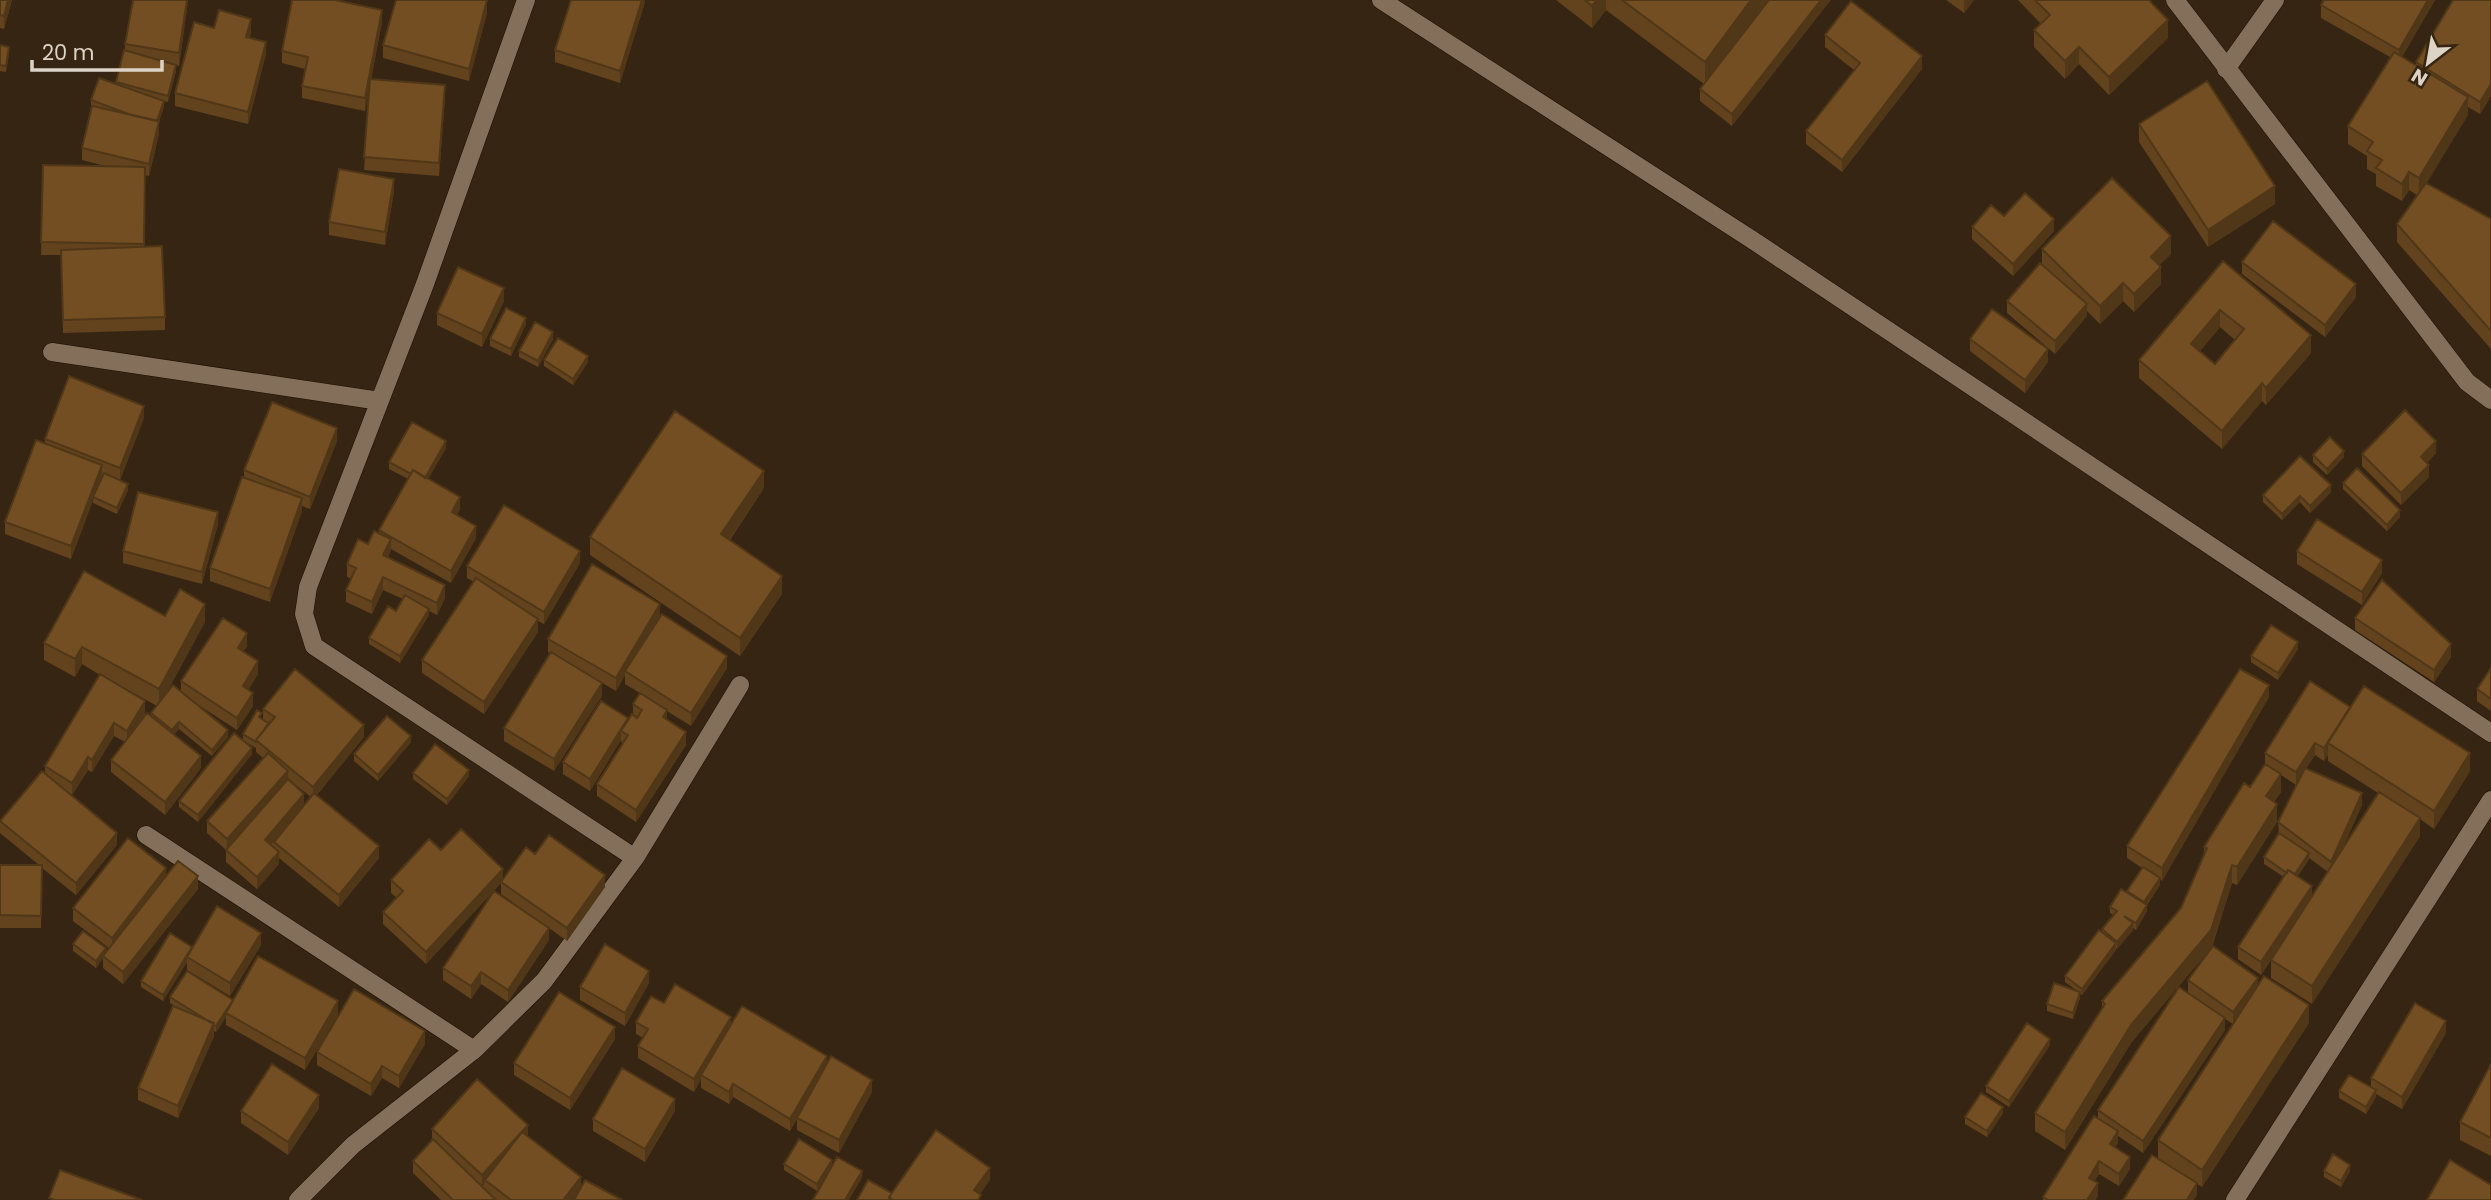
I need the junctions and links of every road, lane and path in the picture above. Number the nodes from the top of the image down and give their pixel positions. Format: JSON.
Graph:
{"nodes":[{"id":1,"x":526,"y":0,"type":"edge"},
{"id":2,"x":1381,"y":0,"type":"edge"},
{"id":3,"x":2175,"y":0,"type":"edge"},
{"id":4,"x":2275,"y":0,"type":"edge"},
{"id":5,"x":2226,"y":69,"type":"junction"},
{"id":6,"x":52,"y":352,"type":"dead end"},
{"id":7,"x":2491,"y":400,"type":"edge"},
{"id":8,"x":380,"y":401,"type":"junction"},
{"id":9,"x":740,"y":685,"type":"dead end"},
{"id":10,"x":2491,"y":733,"type":"edge"},
{"id":11,"x":2491,"y":800,"type":"edge"},
{"id":12,"x":146,"y":835,"type":"dead end"},
{"id":13,"x":635,"y":858,"type":"junction"},
{"id":14,"x":474,"y":1049,"type":"junction"},
{"id":15,"x":2244,"y":1197,"type":"edge"},
{"id":16,"x":298,"y":1200,"type":"edge"}],
"edges":[{"from":1,"to":8,"type":"street"},
{"from":2,"to":10,"type":"street"},
{"from":3,"to":5,"type":"street"},
{"from":4,"to":5,"type":"street"},
{"from":5,"to":7,"type":"street"},
{"from":6,"to":8,"type":"street"},
{"from":8,"to":13,"type":"street"},
{"from":9,"to":13,"type":"street"},
{"from":11,"to":15,"type":"street"},
{"from":12,"to":14,"type":"street"},
{"from":13,"to":14,"type":"street"},
{"from":14,"to":16,"type":"street"}]}
